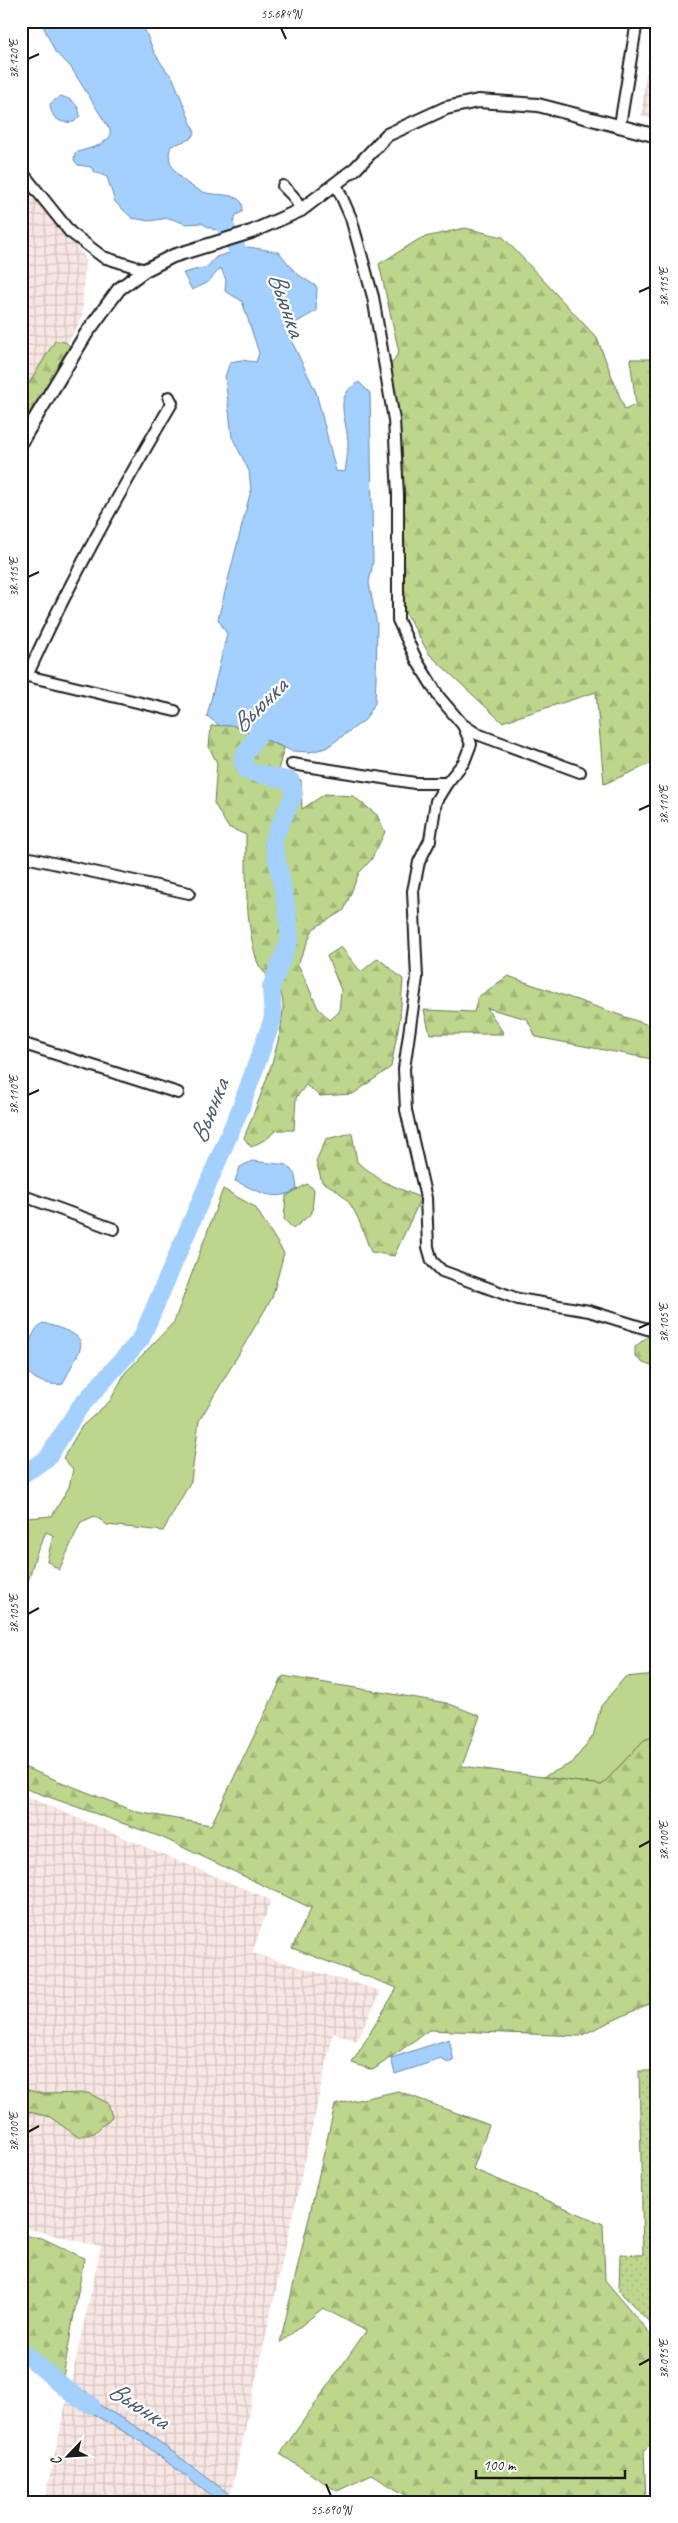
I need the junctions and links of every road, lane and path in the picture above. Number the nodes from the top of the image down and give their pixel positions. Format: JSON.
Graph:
{"nodes":[{"id":1,"x":638,"y":21,"type":"edge"},
{"id":2,"x":620,"y":125,"type":"junction"},
{"id":3,"x":657,"y":136,"type":"edge"},
{"id":4,"x":21,"y":171,"type":"edge"},
{"id":5,"x":336,"y":184,"type":"junction"},
{"id":6,"x":283,"y":186,"type":"dead end"},
{"id":7,"x":301,"y":210,"type":"junction"},
{"id":8,"x":145,"y":270,"type":"junction"},
{"id":9,"x":169,"y":397,"type":"dead end"},
{"id":10,"x":21,"y":442,"type":"edge"},
{"id":11,"x":24,"y":676,"type":"edge"},
{"id":12,"x":175,"y":711,"type":"dead end"},
{"id":13,"x":462,"y":724,"type":"junction"},
{"id":14,"x":292,"y":764,"type":"dead end"},
{"id":15,"x":580,"y":772,"type":"dead end"},
{"id":16,"x":447,"y":783,"type":"junction"},
{"id":17,"x":21,"y":856,"type":"edge"},
{"id":18,"x":189,"y":893,"type":"dead end"},
{"id":19,"x":21,"y":1043,"type":"edge"},
{"id":20,"x":178,"y":1093,"type":"dead end"},
{"id":21,"x":21,"y":1195,"type":"edge"},
{"id":22,"x":114,"y":1230,"type":"dead end"},
{"id":23,"x":657,"y":1332,"type":"edge"}],
"edges":[{"from":1,"to":2,"type":"street"},
{"from":2,"to":3,"type":"street"},
{"from":2,"to":5,"type":"street"},
{"from":4,"to":8,"type":"street"},
{"from":5,"to":7,"type":"street"},
{"from":5,"to":13,"type":"street"},
{"from":6,"to":7,"type":"street"},
{"from":7,"to":8,"type":"street"},
{"from":8,"to":10,"type":"street"},
{"from":9,"to":11,"type":"street"},
{"from":11,"to":12,"type":"street"},
{"from":13,"to":15,"type":"street"},
{"from":13,"to":16,"type":"street"},
{"from":14,"to":16,"type":"street"},
{"from":16,"to":23,"type":"street"},
{"from":17,"to":18,"type":"street"},
{"from":19,"to":20,"type":"street"},
{"from":21,"to":22,"type":"street"}]}
